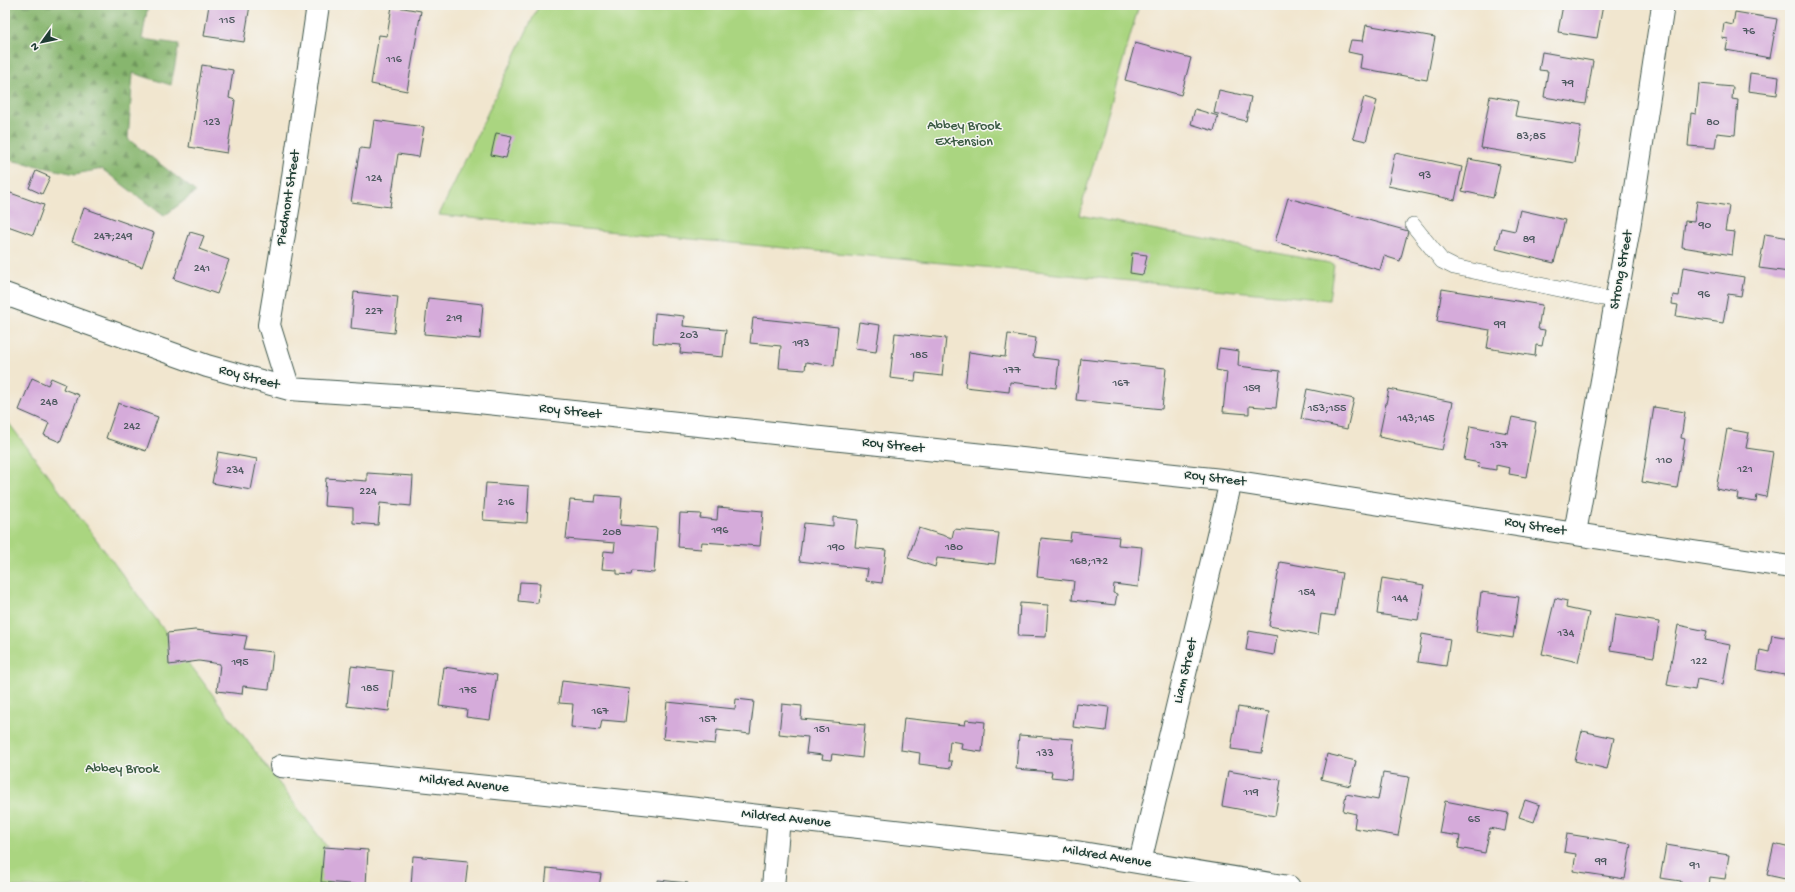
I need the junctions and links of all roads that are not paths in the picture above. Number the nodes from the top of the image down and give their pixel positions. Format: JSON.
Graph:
{"nodes":[{"id":1,"x":318,"y":5,"type":"edge"},
{"id":2,"x":1663,"y":5,"type":"edge"},
{"id":3,"x":1413,"y":224,"type":"dead end"},
{"id":4,"x":5,"y":294,"type":"edge"},
{"id":5,"x":1616,"y":301,"type":"junction"},
{"id":6,"x":289,"y":389,"type":"junction"},
{"id":7,"x":1231,"y":480,"type":"junction"},
{"id":8,"x":1575,"y":533,"type":"junction"},
{"id":9,"x":1790,"y":567,"type":"edge"},
{"id":10,"x":281,"y":766,"type":"dead end"},
{"id":11,"x":779,"y":818,"type":"junction"},
{"id":12,"x":1140,"y":862,"type":"junction"},
{"id":13,"x":773,"y":887,"type":"edge"},
{"id":14,"x":1289,"y":887,"type":"edge"}],
"edges":[{"from":1,"to":6,"type":"street","name":"Piedmont Street"},
{"from":2,"to":5,"type":"street","name":"Strong Street"},
{"from":3,"to":5,"type":"lane"},
{"from":4,"to":6,"type":"street","name":"Roy Street"},
{"from":5,"to":8,"type":"street","name":"Strong Street"},
{"from":6,"to":7,"type":"street","name":"Roy Street"},
{"from":7,"to":8,"type":"street","name":"Roy Street"},
{"from":7,"to":12,"type":"street","name":"Liam Street"},
{"from":8,"to":9,"type":"street","name":"Roy Street"},
{"from":10,"to":11,"type":"street","name":"Mildred Avenue"},
{"from":11,"to":12,"type":"street","name":"Mildred Avenue"},
{"from":11,"to":13,"type":"street"},
{"from":12,"to":14,"type":"street","name":"Mildred Avenue"}]}
